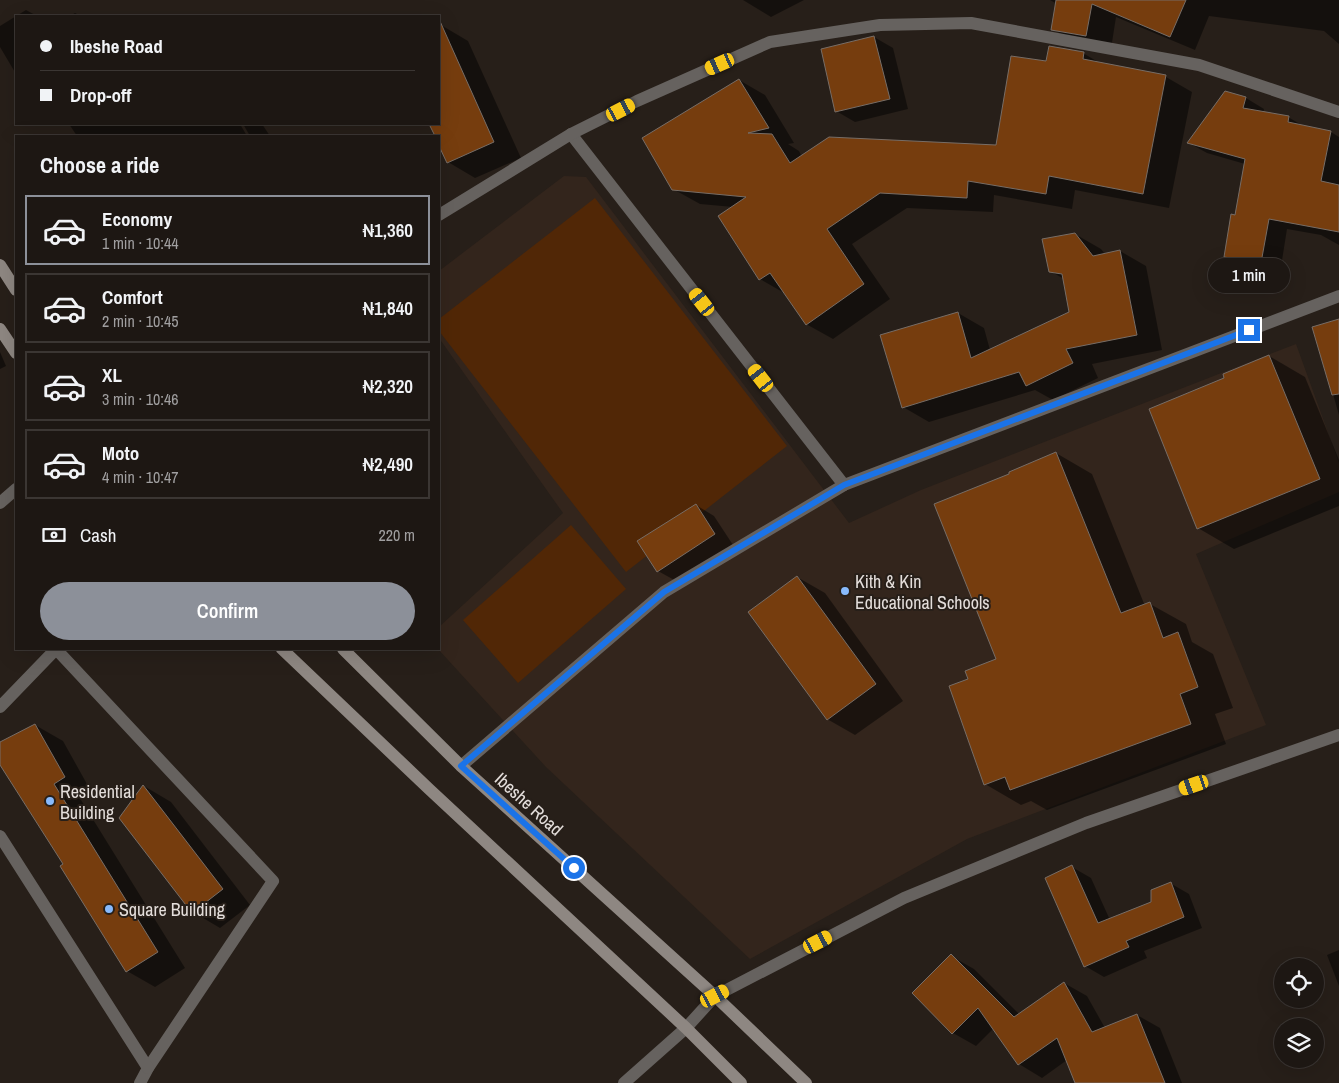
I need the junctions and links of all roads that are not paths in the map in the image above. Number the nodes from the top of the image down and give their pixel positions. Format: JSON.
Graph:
{"nodes":[{"id":1,"x":1339,"y":112,"type":"edge"},
{"id":2,"x":571,"y":134,"type":"junction"},
{"id":3,"x":440,"y":214,"type":"edge"},
{"id":4,"x":0,"y":266,"type":"edge"},
{"id":5,"x":15,"y":288,"type":"edge"},
{"id":6,"x":1339,"y":296,"type":"edge"},
{"id":7,"x":0,"y":330,"type":"edge"},
{"id":8,"x":15,"y":352,"type":"edge"},
{"id":9,"x":844,"y":485,"type":"junction"},
{"id":10,"x":15,"y":490,"type":"edge"},
{"id":11,"x":0,"y":503,"type":"edge"},
{"id":12,"x":55,"y":650,"type":"edge"},
{"id":13,"x":57,"y":650,"type":"edge"},
{"id":14,"x":283,"y":650,"type":"edge"},
{"id":15,"x":344,"y":650,"type":"edge"},
{"id":16,"x":0,"y":707,"type":"edge"},
{"id":17,"x":1339,"y":735,"type":"edge"},
{"id":18,"x":461,"y":766,"type":"junction"},
{"id":19,"x":0,"y":836,"type":"edge"},
{"id":20,"x":715,"y":996,"type":"junction"},
{"id":21,"x":686,"y":1028,"type":"junction"},
{"id":22,"x":148,"y":1068,"type":"junction"},
{"id":23,"x":140,"y":1083,"type":"edge"},
{"id":24,"x":624,"y":1083,"type":"edge"},
{"id":25,"x":741,"y":1083,"type":"edge"},
{"id":26,"x":806,"y":1083,"type":"edge"}],
"edges":[{"from":1,"to":2,"type":"street"},
{"from":2,"to":3,"type":"street"},
{"from":2,"to":9,"type":"street"},
{"from":4,"to":5,"type":"main road"},
{"from":6,"to":9,"type":"street"},
{"from":7,"to":8,"type":"main road"},
{"from":9,"to":18,"type":"street"},
{"from":10,"to":11,"type":"street"},
{"from":12,"to":16,"type":"street"},
{"from":13,"to":22,"type":"street"},
{"from":14,"to":21,"type":"main road"},
{"from":15,"to":18,"type":"main road","name":"Ibeshe Road"},
{"from":17,"to":20,"type":"street"},
{"from":18,"to":20,"type":"main road","name":"Ibeshe Road"},
{"from":19,"to":22,"type":"street"},
{"from":20,"to":21,"type":"street"},
{"from":20,"to":26,"type":"main road","name":"Ibeshe Road"},
{"from":21,"to":24,"type":"street"},
{"from":21,"to":25,"type":"main road"},
{"from":22,"to":23,"type":"street"}]}
